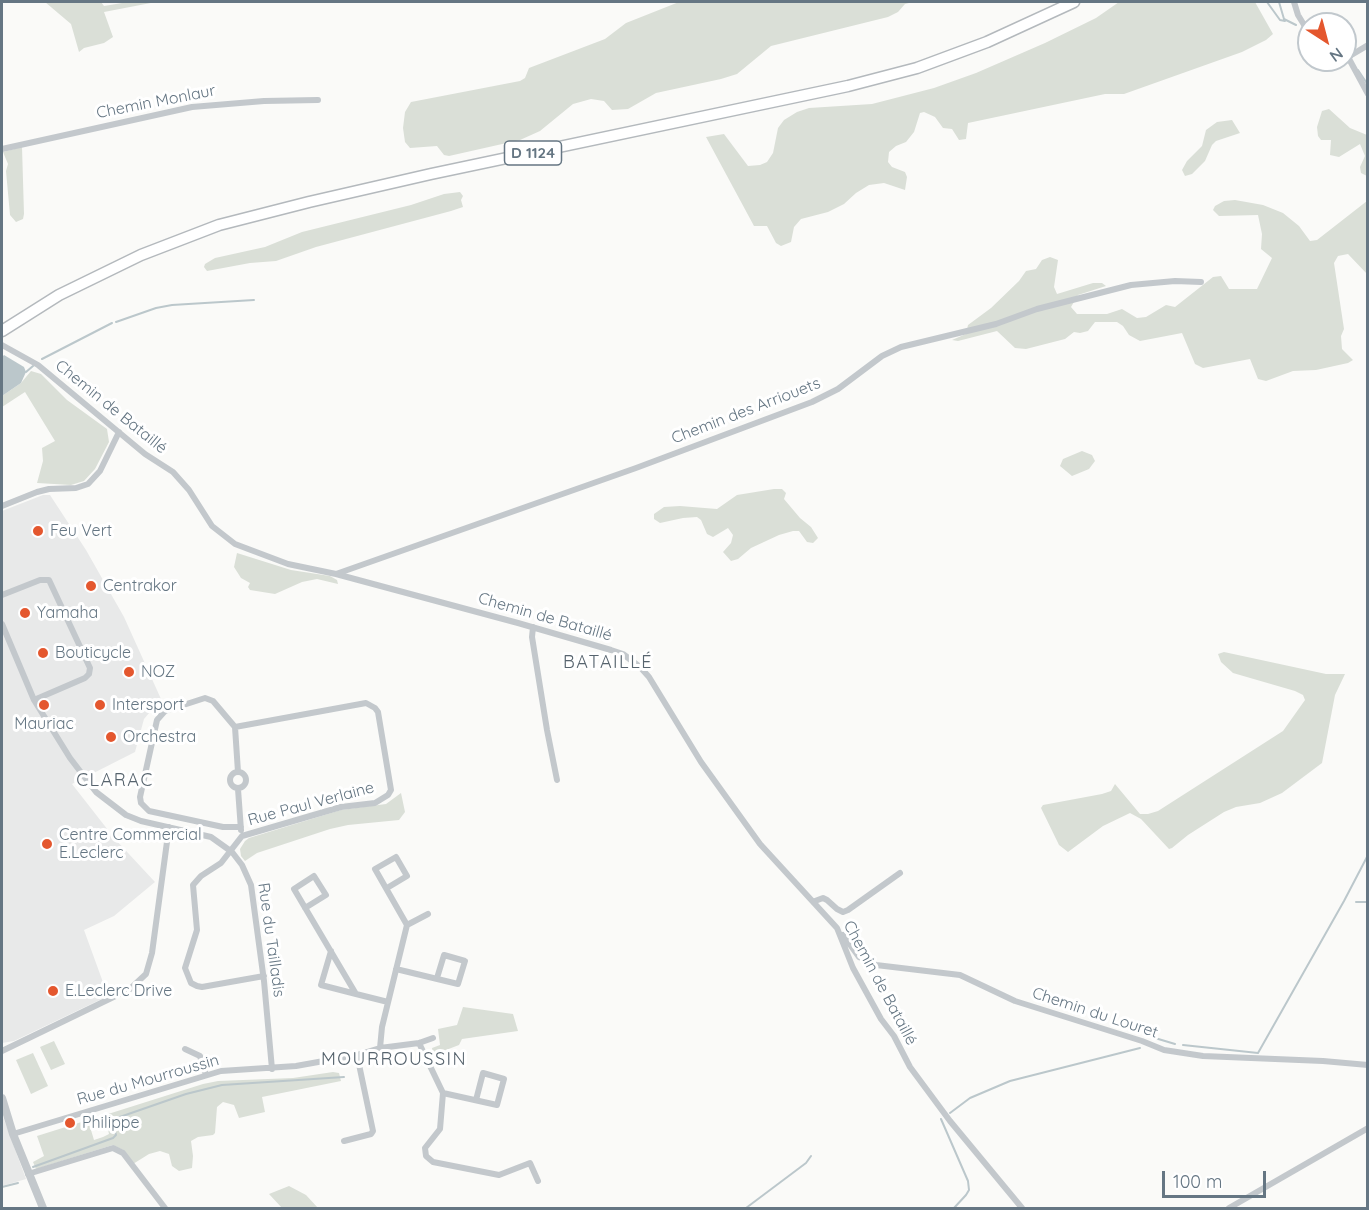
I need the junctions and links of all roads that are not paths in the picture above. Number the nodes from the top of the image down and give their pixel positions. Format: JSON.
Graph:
{"nodes":[{"id":1,"x":1074,"y":2,"type":"edge"},
{"id":2,"x":1355,"y":72,"type":"edge"},
{"id":3,"x":1368,"y":94,"type":"edge"},
{"id":4,"x":318,"y":100,"type":"dead end"},
{"id":5,"x":2,"y":149,"type":"edge"},
{"id":6,"x":1201,"y":282,"type":"dead end"},
{"id":7,"x":2,"y":331,"type":"edge"},
{"id":8,"x":2,"y":345,"type":"edge"},
{"id":9,"x":119,"y":432,"type":"junction"},
{"id":10,"x":2,"y":506,"type":"edge"},
{"id":11,"x":336,"y":574,"type":"junction"},
{"id":12,"x":2,"y":595,"type":"edge"},
{"id":13,"x":2,"y":624,"type":"edge"},
{"id":14,"x":533,"y":627,"type":"junction"},
{"id":15,"x":34,"y":700,"type":"junction"},
{"id":16,"x":235,"y":727,"type":"junction"},
{"id":17,"x":238,"y":772,"type":"junction"},
{"id":18,"x":557,"y":780,"type":"dead end"},
{"id":19,"x":238,"y":789,"type":"junction"},
{"id":20,"x":169,"y":827,"type":"junction"},
{"id":21,"x":241,"y":827,"type":"junction"},
{"id":22,"x":242,"y":836,"type":"junction"},
{"id":23,"x":232,"y":852,"type":"junction"},
{"id":24,"x":900,"y":873,"type":"dead end"},
{"id":25,"x":387,"y":888,"type":"junction"},
{"id":26,"x":815,"y":902,"type":"dead end"},
{"id":27,"x":305,"y":908,"type":"junction"},
{"id":28,"x":428,"y":914,"type":"dead end"},
{"id":29,"x":407,"y":925,"type":"junction"},
{"id":30,"x":837,"y":928,"type":"junction"},
{"id":31,"x":331,"y":951,"type":"junction"},
{"id":32,"x":396,"y":969,"type":"junction"},
{"id":33,"x":264,"y":976,"type":"junction"},
{"id":34,"x":437,"y":978,"type":"junction"},
{"id":35,"x":356,"y":994,"type":"junction"},
{"id":36,"x":388,"y":1002,"type":"junction"},
{"id":37,"x":433,"y":1038,"type":"dead end"},
{"id":38,"x":419,"y":1043,"type":"junction"},
{"id":39,"x":380,"y":1048,"type":"junction"},
{"id":40,"x":185,"y":1049,"type":"dead end"},
{"id":41,"x":2,"y":1051,"type":"edge"},
{"id":42,"x":357,"y":1055,"type":"junction"},
{"id":43,"x":1368,"y":1065,"type":"edge"},
{"id":44,"x":272,"y":1069,"type":"junction"},
{"id":45,"x":206,"y":1075,"type":"junction"},
{"id":46,"x":443,"y":1093,"type":"junction"},
{"id":47,"x":2,"y":1098,"type":"edge"},
{"id":48,"x":476,"y":1100,"type":"junction"},
{"id":49,"x":1368,"y":1128,"type":"edge"},
{"id":50,"x":13,"y":1134,"type":"junction"},
{"id":51,"x":344,"y":1141,"type":"dead end"},
{"id":52,"x":28,"y":1174,"type":"junction"},
{"id":53,"x":538,"y":1181,"type":"dead end"},
{"id":54,"x":43,"y":1209,"type":"edge"},
{"id":55,"x":165,"y":1209,"type":"edge"},
{"id":56,"x":1022,"y":1209,"type":"edge"},
{"id":57,"x":1229,"y":1209,"type":"edge"}],
"edges":[{"from":1,"to":7,"type":"highway","number":"D 1124"},
{"from":2,"to":3,"type":"street"},
{"from":4,"to":5,"type":"street","name":"Chemin Monlaur"},
{"from":6,"to":11,"type":"street","name":"Chemin des Arriouets"},
{"from":8,"to":9,"type":"street","name":"Chemin de Bataillé"},
{"from":9,"to":10,"type":"street"},
{"from":9,"to":11,"type":"street","name":"Chemin de Bataillé"},
{"from":11,"to":14,"type":"street","name":"Chemin de Bataillé"},
{"from":12,"to":15,"type":"street"},
{"from":13,"to":15,"type":"street","name":"Rue du Tailladis"},
{"from":14,"to":18,"type":"street"},
{"from":14,"to":30,"type":"street","name":"Chemin de Bataillé"},
{"from":15,"to":20,"type":"street","name":"Rue du Tailladis"},
{"from":16,"to":17,"type":"street"},
{"from":16,"to":21,"type":"street","name":"Rue Paul Verlaine"},
{"from":16,"to":22,"type":"street","name":"Rue Paul Verlaine"},
{"from":17,"to":19,"type":"street"},
{"from":17,"to":19,"type":"street"},
{"from":19,"to":21,"type":"street"},
{"from":20,"to":23,"type":"street","name":"Rue du Tailladis"},
{"from":20,"to":41,"type":"street"},
{"from":21,"to":22,"type":"street"},
{"from":22,"to":23,"type":"street","name":"Rue Paul Verlaine"},
{"from":23,"to":33,"type":"street","name":"Rue du Tailladis"},
{"from":23,"to":33,"type":"street","name":"Rue Paul Verlaine"},
{"from":24,"to":26,"type":"street"},
{"from":25,"to":25,"type":"street"},
{"from":25,"to":29,"type":"street"},
{"from":27,"to":27,"type":"street"},
{"from":27,"to":31,"type":"street"},
{"from":28,"to":29,"type":"street"},
{"from":29,"to":32,"type":"street"},
{"from":30,"to":43,"type":"street","name":"Chemin du Louret"},
{"from":30,"to":56,"type":"street","name":"Chemin de Bataillé"},
{"from":31,"to":35,"type":"street"},
{"from":31,"to":35,"type":"street"},
{"from":32,"to":34,"type":"street"},
{"from":32,"to":36,"type":"street"},
{"from":33,"to":44,"type":"street","name":"Rue du Tailladis"},
{"from":34,"to":34,"type":"street"},
{"from":35,"to":36,"type":"street"},
{"from":36,"to":39,"type":"street"},
{"from":37,"to":38,"type":"street","name":"Rue du Mourroussin"},
{"from":38,"to":39,"type":"street","name":"Rue du Mourroussin"},
{"from":38,"to":46,"type":"street"},
{"from":39,"to":42,"type":"street","name":"Rue du Mourroussin"},
{"from":40,"to":45,"type":"street"},
{"from":42,"to":44,"type":"street","name":"Rue du Mourroussin"},
{"from":42,"to":51,"type":"street"},
{"from":44,"to":45,"type":"street","name":"Rue du Mourroussin"},
{"from":45,"to":50,"type":"street","name":"Rue du Mourroussin"},
{"from":46,"to":48,"type":"street"},
{"from":46,"to":53,"type":"street"},
{"from":47,"to":50,"type":"street"},
{"from":48,"to":48,"type":"street"},
{"from":49,"to":57,"type":"street"},
{"from":50,"to":52,"type":"street"},
{"from":52,"to":54,"type":"street"},
{"from":52,"to":55,"type":"street"}]}
